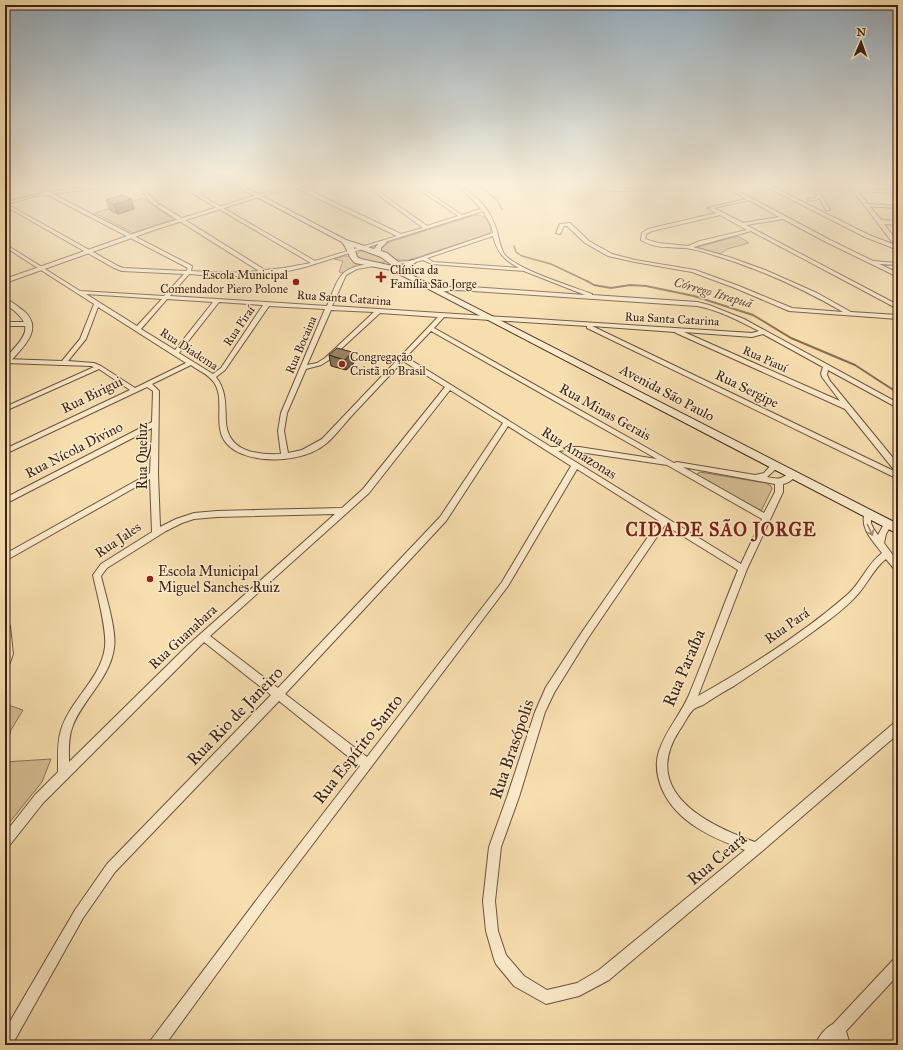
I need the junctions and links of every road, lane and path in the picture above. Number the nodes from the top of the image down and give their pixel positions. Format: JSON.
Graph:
{"nodes":[{"id":1,"x":58,"y":233,"type":"edge"},
{"id":2,"x":125,"y":233,"type":"edge"},
{"id":3,"x":140,"y":233,"type":"edge"},
{"id":4,"x":202,"y":233,"type":"edge"},
{"id":5,"x":264,"y":233,"type":"edge"},
{"id":6,"x":329,"y":233,"type":"edge"},
{"id":7,"x":395,"y":233,"type":"edge"},
{"id":8,"x":410,"y":233,"type":"edge"},
{"id":9,"x":578,"y":233,"type":"edge"},
{"id":10,"x":644,"y":233,"type":"edge"},
{"id":11,"x":739,"y":233,"type":"edge"},
{"id":12,"x":757,"y":233,"type":"edge"},
{"id":13,"x":815,"y":233,"type":"edge"},
{"id":14,"x":868,"y":233,"type":"edge"},
{"id":15,"x":870,"y":233,"type":"edge"},
{"id":16,"x":884,"y":233,"type":"edge"},
{"id":17,"x":887,"y":233,"type":"edge"},
{"id":18,"x":495,"y":234,"type":"joint"},
{"id":19,"x":131,"y":236,"type":"junction"},
{"id":20,"x":401,"y":236,"type":"junction"},
{"id":21,"x":877,"y":237,"type":"junction"},
{"id":22,"x":344,"y":241,"type":"junction"},
{"id":23,"x":383,"y":242,"type":"junction"},
{"id":24,"x":896,"y":242,"type":"edge"},
{"id":25,"x":884,"y":244,"type":"junction"},
{"id":26,"x":5,"y":245,"type":"edge"},
{"id":27,"x":687,"y":247,"type":"junction"},
{"id":28,"x":362,"y":248,"type":"junction"},
{"id":29,"x":898,"y":248,"type":"edge"},
{"id":30,"x":89,"y":251,"type":"junction"},
{"id":31,"x":352,"y":252,"type":"junction"},
{"id":32,"x":377,"y":252,"type":"junction"},
{"id":33,"x":424,"y":258,"type":"junction"},
{"id":34,"x":867,"y":260,"type":"junction"},
{"id":35,"x":412,"y":262,"type":"junction"},
{"id":36,"x":315,"y":263,"type":"junction"},
{"id":37,"x":394,"y":263,"type":"junction"},
{"id":38,"x":512,"y":263,"type":"junction"},
{"id":39,"x":898,"y":264,"type":"edge"},
{"id":40,"x":374,"y":265,"type":"junction"},
{"id":41,"x":42,"y":268,"type":"junction"},
{"id":42,"x":502,"y":268,"type":"junction"},
{"id":43,"x":402,"y":269,"type":"junction"},
{"id":44,"x":528,"y":270,"type":"junction"},
{"id":45,"x":264,"y":272,"type":"junction"},
{"id":46,"x":188,"y":273,"type":"junction"},
{"id":47,"x":898,"y":275,"type":"edge"},
{"id":48,"x":5,"y":282,"type":"edge"},
{"id":49,"x":422,"y":282,"type":"junction"},
{"id":50,"x":438,"y":290,"type":"junction"},
{"id":51,"x":476,"y":290,"type":"junction"},
{"id":52,"x":81,"y":292,"type":"junction"},
{"id":53,"x":111,"y":294,"type":"junction"},
{"id":54,"x":452,"y":297,"type":"junction"},
{"id":55,"x":166,"y":298,"type":"junction"},
{"id":56,"x":597,"y":298,"type":"junction"},
{"id":57,"x":5,"y":301,"type":"edge"},
{"id":58,"x":217,"y":301,"type":"junction"},
{"id":59,"x":96,"y":302,"type":"junction"},
{"id":60,"x":267,"y":304,"type":"junction"},
{"id":61,"x":898,"y":307,"type":"edge"},
{"id":62,"x":329,"y":308,"type":"junction"},
{"id":63,"x":475,"y":309,"type":"junction"},
{"id":64,"x":110,"y":311,"type":"junction"},
{"id":65,"x":379,"y":311,"type":"junction"},
{"id":66,"x":850,"y":314,"type":"junction"},
{"id":67,"x":443,"y":316,"type":"junction"},
{"id":68,"x":462,"y":317,"type":"junction"},
{"id":69,"x":896,"y":317,"type":"edge"},
{"id":70,"x":92,"y":318,"type":"junction"},
{"id":71,"x":494,"y":319,"type":"junction"},
{"id":72,"x":530,"y":322,"type":"junction"},
{"id":73,"x":5,"y":324,"type":"edge"},
{"id":74,"x":28,"y":324,"type":"junction"},
{"id":75,"x":585,"y":325,"type":"junction"},
{"id":76,"x":431,"y":328,"type":"junction"},
{"id":77,"x":138,"y":329,"type":"junction"},
{"id":78,"x":674,"y":330,"type":"junction"},
{"id":79,"x":516,"y":331,"type":"junction"},
{"id":80,"x":763,"y":332,"type":"junction"},
{"id":81,"x":176,"y":353,"type":"junction"},
{"id":82,"x":403,"y":358,"type":"junction"},
{"id":83,"x":5,"y":361,"type":"edge"},
{"id":84,"x":64,"y":362,"type":"junction"},
{"id":85,"x":191,"y":363,"type":"junction"},
{"id":86,"x":827,"y":366,"type":"junction"},
{"id":87,"x":99,"y":367,"type":"junction"},
{"id":88,"x":304,"y":368,"type":"junction"},
{"id":89,"x":213,"y":377,"type":"junction"},
{"id":90,"x":147,"y":384,"type":"junction"},
{"id":91,"x":449,"y":387,"type":"junction"},
{"id":92,"x":134,"y":390,"type":"junction"},
{"id":93,"x":898,"y":406,"type":"edge"},
{"id":94,"x":847,"y":407,"type":"junction"},
{"id":95,"x":5,"y":409,"type":"edge"},
{"id":96,"x":155,"y":423,"type":"junction"},
{"id":97,"x":507,"y":423,"type":"junction"},
{"id":98,"x":549,"y":449,"type":"junction"},
{"id":99,"x":579,"y":449,"type":"junction"},
{"id":100,"x":5,"y":452,"type":"edge"},
{"id":101,"x":285,"y":456,"type":"junction"},
{"id":102,"x":567,"y":460,"type":"junction"},
{"id":103,"x":671,"y":463,"type":"junction"},
{"id":104,"x":575,"y":466,"type":"junction"},
{"id":105,"x":775,"y":466,"type":"junction"},
{"id":106,"x":898,"y":469,"type":"edge"},
{"id":107,"x":154,"y":474,"type":"junction"},
{"id":108,"x":792,"y":475,"type":"junction"},
{"id":109,"x":898,"y":476,"type":"edge"},
{"id":110,"x":753,"y":478,"type":"junction"},
{"id":111,"x":779,"y":482,"type":"junction"},
{"id":112,"x":5,"y":501,"type":"edge"},
{"id":113,"x":344,"y":512,"type":"junction"},
{"id":114,"x":868,"y":514,"type":"junction"},
{"id":115,"x":766,"y":518,"type":"junction"},
{"id":116,"x":664,"y":520,"type":"junction"},
{"id":117,"x":893,"y":527,"type":"edge"},
{"id":118,"x":156,"y":533,"type":"junction"},
{"id":119,"x":880,"y":544,"type":"junction"},
{"id":120,"x":887,"y":554,"type":"junction"},
{"id":121,"x":5,"y":558,"type":"edge"},
{"id":122,"x":898,"y":568,"type":"edge"},
{"id":123,"x":743,"y":569,"type":"junction"},
{"id":124,"x":5,"y":626,"type":"edge"},
{"id":125,"x":204,"y":636,"type":"junction"},
{"id":126,"x":5,"y":665,"type":"edge"},
{"id":127,"x":278,"y":695,"type":"junction"},
{"id":128,"x":689,"y":706,"type":"junction"},
{"id":129,"x":898,"y":727,"type":"edge"},
{"id":130,"x":367,"y":764,"type":"junction"},
{"id":131,"x":64,"y":775,"type":"junction"},
{"id":132,"x":5,"y":842,"type":"edge"},
{"id":133,"x":757,"y":848,"type":"junction"},
{"id":134,"x":898,"y":965,"type":"edge"},
{"id":135,"x":546,"y":996,"type":"joint"},
{"id":136,"x":838,"y":1029,"type":"junction"},
{"id":137,"x":5,"y":1044,"type":"edge"},
{"id":138,"x":156,"y":1045,"type":"edge"},
{"id":139,"x":822,"y":1045,"type":"edge"},
{"id":140,"x":844,"y":1045,"type":"edge"}],
"edges":[{"from":1,"to":30,"type":"street"},
{"from":2,"to":19,"type":"street"},
{"from":3,"to":19,"type":"street"},
{"from":4,"to":45,"type":"street"},
{"from":5,"to":36,"type":"street"},
{"from":6,"to":22,"type":"main road","name":"Avenida São Paulo"},
{"from":7,"to":20,"type":"street"},
{"from":8,"to":20,"type":"street"},
{"from":9,"to":66,"type":"street"},
{"from":10,"to":27,"type":"street"},
{"from":11,"to":27,"type":"street"},
{"from":12,"to":61,"type":"street"},
{"from":13,"to":34,"type":"street"},
{"from":14,"to":21,"type":"street"},
{"from":15,"to":21,"type":"street"},
{"from":16,"to":21,"type":"street"},
{"from":17,"to":24,"type":"street"},
{"from":18,"to":33,"type":"street"},
{"from":18,"to":38,"type":"street"},
{"from":19,"to":30,"type":"street"},
{"from":19,"to":46,"type":"street"},
{"from":20,"to":23,"type":"street"},
{"from":21,"to":24,"type":"street"},
{"from":21,"to":25,"type":"street"},
{"from":22,"to":28,"type":"main road","name":"Avenida São Paulo"},
{"from":22,"to":31,"type":"main road","name":"Avenida São Paulo"},
{"from":23,"to":28,"type":"street"},
{"from":23,"to":32,"type":"main road"},
{"from":24,"to":25,"type":"street"},
{"from":25,"to":29,"type":"street"},
{"from":26,"to":41,"type":"street","name":"Rua Diadema"},
{"from":27,"to":66,"type":"street"},
{"from":28,"to":31,"type":"street"},
{"from":28,"to":32,"type":"main road","name":"Avenida São Paulo"},
{"from":30,"to":41,"type":"street"},
{"from":30,"to":46,"type":"street"},
{"from":31,"to":36,"type":"street"},
{"from":31,"to":40,"type":"main road","name":"Avenida São Paulo"},
{"from":32,"to":37,"type":"main road","name":"Avenida São Paulo"},
{"from":33,"to":35,"type":"street"},
{"from":33,"to":42,"type":"street"},
{"from":34,"to":39,"type":"street"},
{"from":34,"to":47,"type":"street"},
{"from":35,"to":37,"type":"street"},
{"from":35,"to":43,"type":"main road"},
{"from":36,"to":45,"type":"street"},
{"from":37,"to":40,"type":"main road"},
{"from":37,"to":43,"type":"main road","name":"Avenida São Paulo"},
{"from":38,"to":42,"type":"street"},
{"from":38,"to":44,"type":"street"},
{"from":40,"to":49,"type":"main road","name":"Avenida São Paulo"},
{"from":40,"to":62,"type":"street","name":"Rua Bocaina"},
{"from":41,"to":48,"type":"street"},
{"from":41,"to":52,"type":"street","name":"Rua Diadema"},
{"from":42,"to":44,"type":"street"},
{"from":43,"to":49,"type":"main road","name":"Avenida São Paulo"},
{"from":44,"to":56,"type":"street"},
{"from":45,"to":46,"type":"street"},
{"from":46,"to":55,"type":"street"},
{"from":49,"to":50,"type":"main road","name":"Avenida São Paulo"},
{"from":50,"to":51,"type":"street"},
{"from":50,"to":54,"type":"main road","name":"Avenida São Paulo"},
{"from":51,"to":54,"type":"street"},
{"from":51,"to":56,"type":"street"},
{"from":52,"to":53,"type":"street","name":"Rua Santa Catarina"},
{"from":52,"to":59,"type":"street","name":"Rua Diadema"},
{"from":53,"to":55,"type":"street","name":"Rua Santa Catarina"},
{"from":53,"to":59,"type":"street"},
{"from":54,"to":63,"type":"main road","name":"Avenida São Paulo"},
{"from":55,"to":58,"type":"street","name":"Rua Santa Catarina"},
{"from":55,"to":77,"type":"street"},
{"from":56,"to":80,"type":"street"},
{"from":57,"to":74,"type":"street"},
{"from":58,"to":60,"type":"street","name":"Rua Santa Catarina"},
{"from":58,"to":81,"type":"street"},
{"from":59,"to":64,"type":"street","name":"Rua Diadema"},
{"from":59,"to":70,"type":"street"},
{"from":60,"to":62,"type":"street","name":"Rua Santa Catarina"},
{"from":60,"to":89,"type":"street","name":"Rua Piraí"},
{"from":62,"to":65,"type":"street","name":"Rua Santa Catarina"},
{"from":62,"to":88,"type":"street","name":"Rua Bocaina"},
{"from":63,"to":68,"type":"street"},
{"from":63,"to":71,"type":"main road","name":"Avenida São Paulo"},
{"from":64,"to":70,"type":"street"},
{"from":64,"to":77,"type":"street","name":"Rua Diadema"},
{"from":65,"to":67,"type":"street","name":"Rua Santa Catarina"},
{"from":65,"to":88,"type":"street"},
{"from":66,"to":69,"type":"street"},
{"from":67,"to":68,"type":"street","name":"Rua Santa Catarina"},
{"from":67,"to":76,"type":"street","name":"Rua Diadema"},
{"from":68,"to":71,"type":"street","name":"Rua Santa Catarina"},
{"from":70,"to":84,"type":"street"},
{"from":71,"to":72,"type":"street","name":"Rua Santa Catarina"},
{"from":71,"to":79,"type":"main road","name":"Avenida São Paulo"},
{"from":72,"to":75,"type":"street","name":"Rua Santa Catarina"},
{"from":72,"to":79,"type":"street"},
{"from":73,"to":74,"type":"street"},
{"from":74,"to":83,"type":"street"},
{"from":75,"to":78,"type":"street","name":"Rua Santa Catarina"},
{"from":75,"to":109,"type":"street","name":"Rua Sergipe"},
{"from":76,"to":82,"type":"street","name":"Rua Diadema"},
{"from":76,"to":103,"type":"street","name":"Rua Minas Gerais"},
{"from":77,"to":81,"type":"street","name":"Rua Diadema"},
{"from":78,"to":80,"type":"street","name":"Rua Santa Catarina"},
{"from":78,"to":94,"type":"street","name":"Rua Piauí"},
{"from":79,"to":105,"type":"main road","name":"Avenida São Paulo"},
{"from":80,"to":86,"type":"street"},
{"from":81,"to":85,"type":"street","name":"Rua Diadema"},
{"from":82,"to":91,"type":"street","name":"Rua Amazonas"},
{"from":82,"to":101,"type":"street","name":"Rua Diadema"},
{"from":83,"to":84,"type":"street"},
{"from":84,"to":87,"type":"street"},
{"from":85,"to":89,"type":"street","name":"Rua Diadema"},
{"from":85,"to":90,"type":"street","name":"Rua Birigui"},
{"from":86,"to":93,"type":"street"},
{"from":86,"to":94,"type":"street"},
{"from":87,"to":92,"type":"street"},
{"from":87,"to":95,"type":"street"},
{"from":88,"to":101,"type":"street","name":"Rua Bocaina"},
{"from":89,"to":101,"type":"street","name":"Rua Diadema"},
{"from":90,"to":92,"type":"street","name":"Rua Birigui"},
{"from":90,"to":96,"type":"street","name":"Rua Queluz"},
{"from":91,"to":97,"type":"street","name":"Rua Amazonas"},
{"from":91,"to":113,"type":"street","name":"Rua Guanabara"},
{"from":92,"to":100,"type":"street","name":"Rua Birigui"},
{"from":94,"to":106,"type":"street"},
{"from":96,"to":107,"type":"street","name":"Rua Queluz"},
{"from":96,"to":112,"type":"street","name":"Rua Nícola Divino"},
{"from":97,"to":98,"type":"street","name":"Rua Amazonas"},
{"from":97,"to":127,"type":"street","name":"Rua Rio de Janeiro"},
{"from":98,"to":99,"type":"street"},
{"from":98,"to":102,"type":"street","name":"Rua Amazonas"},
{"from":99,"to":102,"type":"street"},
{"from":99,"to":103,"type":"street"},
{"from":102,"to":104,"type":"street","name":"Rua Amazonas"},
{"from":103,"to":110,"type":"street"},
{"from":103,"to":115,"type":"street","name":"Rua Minas Gerais"},
{"from":104,"to":116,"type":"street","name":"Rua Amazonas"},
{"from":104,"to":130,"type":"street","name":"Rua Espírito Santo"},
{"from":105,"to":108,"type":"main road","name":"Avenida São Paulo"},
{"from":105,"to":110,"type":"street"},
{"from":107,"to":118,"type":"street","name":"Rua Queluz"},
{"from":107,"to":121,"type":"street"},
{"from":108,"to":111,"type":"street"},
{"from":108,"to":114,"type":"main road","name":"Avenida São Paulo"},
{"from":110,"to":111,"type":"street"},
{"from":111,"to":115,"type":"street","name":"Rua Paraíba"},
{"from":113,"to":118,"type":"street","name":"Rua Jales"},
{"from":113,"to":125,"type":"street","name":"Rua Guanabara"},
{"from":114,"to":117,"type":"main road","name":"Avenida São Paulo"},
{"from":114,"to":119,"type":"street","one_way":true},
{"from":115,"to":123,"type":"street","name":"Rua Paraíba"},
{"from":116,"to":123,"type":"street","name":"Rua Amazonas"},
{"from":116,"to":135,"type":"street","name":"Rua Brasópolis"},
{"from":117,"to":119,"type":"street"},
{"from":118,"to":131,"type":"street","name":"Rua Jales"},
{"from":119,"to":120,"type":"street"},
{"from":120,"to":122,"type":"street"},
{"from":120,"to":128,"type":"street","name":"Rua Pará"},
{"from":123,"to":128,"type":"street","name":"Rua Paraíba"},
{"from":124,"to":126,"type":"street"},
{"from":125,"to":127,"type":"street"},
{"from":125,"to":131,"type":"street","name":"Rua Guanabara"},
{"from":127,"to":130,"type":"street"},
{"from":127,"to":137,"type":"street","name":"Rua Rio de Janeiro"},
{"from":128,"to":133,"type":"street","name":"Rua Paraíba"},
{"from":129,"to":133,"type":"street","name":"Rua Ceará"},
{"from":130,"to":138,"type":"street","name":"Rua Espírito Santo"},
{"from":131,"to":132,"type":"street","name":"Rua Guanabara"},
{"from":133,"to":135,"type":"street","name":"Rua Ceará"},
{"from":134,"to":136,"type":"street"},
{"from":136,"to":139,"type":"street"},
{"from":136,"to":140,"type":"street"}]}
